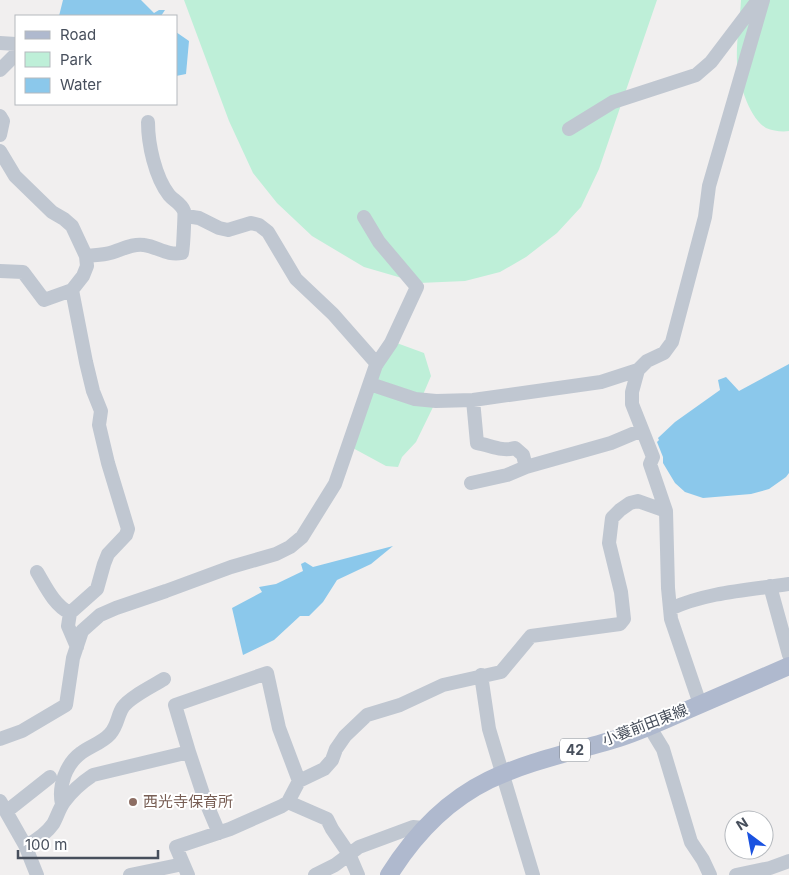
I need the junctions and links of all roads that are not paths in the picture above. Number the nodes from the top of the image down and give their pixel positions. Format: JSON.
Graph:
{"nodes":[{"id":1,"x":758,"y":0,"type":"edge"},
{"id":2,"x":763,"y":0,"type":"edge"},
{"id":3,"x":0,"y":43,"type":"edge"},
{"id":4,"x":15,"y":44,"type":"edge"},
{"id":5,"x":15,"y":55,"type":"edge"},
{"id":6,"x":0,"y":70,"type":"edge"},
{"id":7,"x":0,"y":116,"type":"edge"},
{"id":8,"x":148,"y":122,"type":"dead end"},
{"id":9,"x":569,"y":129,"type":"dead end"},
{"id":10,"x":0,"y":135,"type":"edge"},
{"id":11,"x":0,"y":151,"type":"edge"},
{"id":12,"x":186,"y":216,"type":"junction"},
{"id":13,"x":364,"y":217,"type":"dead end"},
{"id":14,"x":86,"y":256,"type":"junction"},
{"id":15,"x":0,"y":271,"type":"edge"},
{"id":16,"x":72,"y":290,"type":"junction"},
{"id":17,"x":378,"y":364,"type":"junction"},
{"id":18,"x":638,"y":370,"type":"junction"},
{"id":19,"x":370,"y":384,"type":"junction"},
{"id":20,"x":473,"y":400,"type":"junction"},
{"id":21,"x":642,"y":430,"type":"junction"},
{"id":22,"x":526,"y":467,"type":"junction"},
{"id":23,"x":471,"y":483,"type":"dead end"},
{"id":24,"x":666,"y":511,"type":"junction"},
{"id":25,"x":37,"y":572,"type":"dead end"},
{"id":26,"x":789,"y":584,"type":"edge"},
{"id":27,"x":770,"y":586,"type":"junction"},
{"id":28,"x":670,"y":609,"type":"junction"},
{"id":29,"x":70,"y":617,"type":"junction"},
{"id":30,"x":77,"y":647,"type":"junction"},
{"id":31,"x":789,"y":654,"type":"edge"},
{"id":32,"x":789,"y":666,"type":"edge"},
{"id":33,"x":481,"y":675,"type":"junction"},
{"id":34,"x":164,"y":679,"type":"dead end"},
{"id":35,"x":700,"y":704,"type":"junction"},
{"id":36,"x":649,"y":726,"type":"junction"},
{"id":37,"x":0,"y":739,"type":"edge"},
{"id":38,"x":189,"y":752,"type":"junction"},
{"id":39,"x":504,"y":774,"type":"junction"},
{"id":40,"x":50,"y":777,"type":"dead end"},
{"id":41,"x":298,"y":781,"type":"junction"},
{"id":42,"x":288,"y":802,"type":"junction"},
{"id":43,"x":62,"y":804,"type":"junction"},
{"id":44,"x":3,"y":806,"type":"edge"},
{"id":45,"x":423,"y":828,"type":"junction"},
{"id":46,"x":219,"y":833,"type":"junction"},
{"id":47,"x":26,"y":846,"type":"junction"},
{"id":48,"x":349,"y":854,"type":"junction"},
{"id":49,"x":789,"y":861,"type":"edge"},
{"id":50,"x":186,"y":870,"type":"edge"},
{"id":51,"x":37,"y":875,"type":"edge"},
{"id":52,"x":130,"y":875,"type":"edge"},
{"id":53,"x":315,"y":875,"type":"edge"},
{"id":54,"x":358,"y":875,"type":"edge"},
{"id":55,"x":389,"y":875,"type":"edge"},
{"id":56,"x":534,"y":875,"type":"edge"},
{"id":57,"x":710,"y":875,"type":"edge"},
{"id":58,"x":736,"y":875,"type":"edge"}],
"edges":[{"from":1,"to":9,"type":"street"},
{"from":2,"to":18,"type":"street"},
{"from":3,"to":4,"type":"street"},
{"from":5,"to":6,"type":"street"},
{"from":7,"to":10,"type":"street"},
{"from":8,"to":12,"type":"street"},
{"from":11,"to":14,"type":"street"},
{"from":12,"to":14,"type":"street"},
{"from":12,"to":17,"type":"street"},
{"from":13,"to":17,"type":"street"},
{"from":14,"to":16,"type":"street"},
{"from":15,"to":16,"type":"street"},
{"from":16,"to":29,"type":"street"},
{"from":17,"to":19,"type":"street"},
{"from":18,"to":20,"type":"street"},
{"from":18,"to":21,"type":"street"},
{"from":19,"to":20,"type":"street"},
{"from":19,"to":30,"type":"street"},
{"from":20,"to":22,"type":"street"},
{"from":21,"to":22,"type":"street"},
{"from":21,"to":24,"type":"street"},
{"from":22,"to":23,"type":"street"},
{"from":24,"to":28,"type":"street"},
{"from":24,"to":33,"type":"street"},
{"from":25,"to":29,"type":"street"},
{"from":26,"to":27,"type":"street"},
{"from":27,"to":28,"type":"street"},
{"from":27,"to":31,"type":"street"},
{"from":28,"to":35,"type":"street"},
{"from":29,"to":30,"type":"street"},
{"from":30,"to":37,"type":"street"},
{"from":32,"to":35,"type":"main road","name":"小蓑前田東線","number":"42"},
{"from":33,"to":39,"type":"street"},
{"from":33,"to":41,"type":"street"},
{"from":34,"to":43,"type":"street"},
{"from":35,"to":36,"type":"main road","name":"小蓑前田東線","number":"42"},
{"from":36,"to":39,"type":"main road","name":"小蓑前田東線","number":"42"},
{"from":36,"to":57,"type":"street"},
{"from":38,"to":41,"type":"street"},
{"from":38,"to":43,"type":"street"},
{"from":38,"to":46,"type":"street"},
{"from":39,"to":45,"type":"main road","name":"小蓑前田東線","number":"42"},
{"from":39,"to":56,"type":"street"},
{"from":40,"to":44,"type":"street"},
{"from":41,"to":42,"type":"street"},
{"from":42,"to":46,"type":"street"},
{"from":42,"to":48,"type":"street"},
{"from":43,"to":47,"type":"street"},
{"from":44,"to":47,"type":"street"},
{"from":45,"to":48,"type":"street"},
{"from":45,"to":55,"type":"main road","name":"小蓑前田東線","number":"42"},
{"from":46,"to":50,"type":"street"},
{"from":47,"to":51,"type":"street"},
{"from":48,"to":53,"type":"street"},
{"from":48,"to":54,"type":"street"},
{"from":49,"to":58,"type":"street"},
{"from":50,"to":52,"type":"street"}]}
